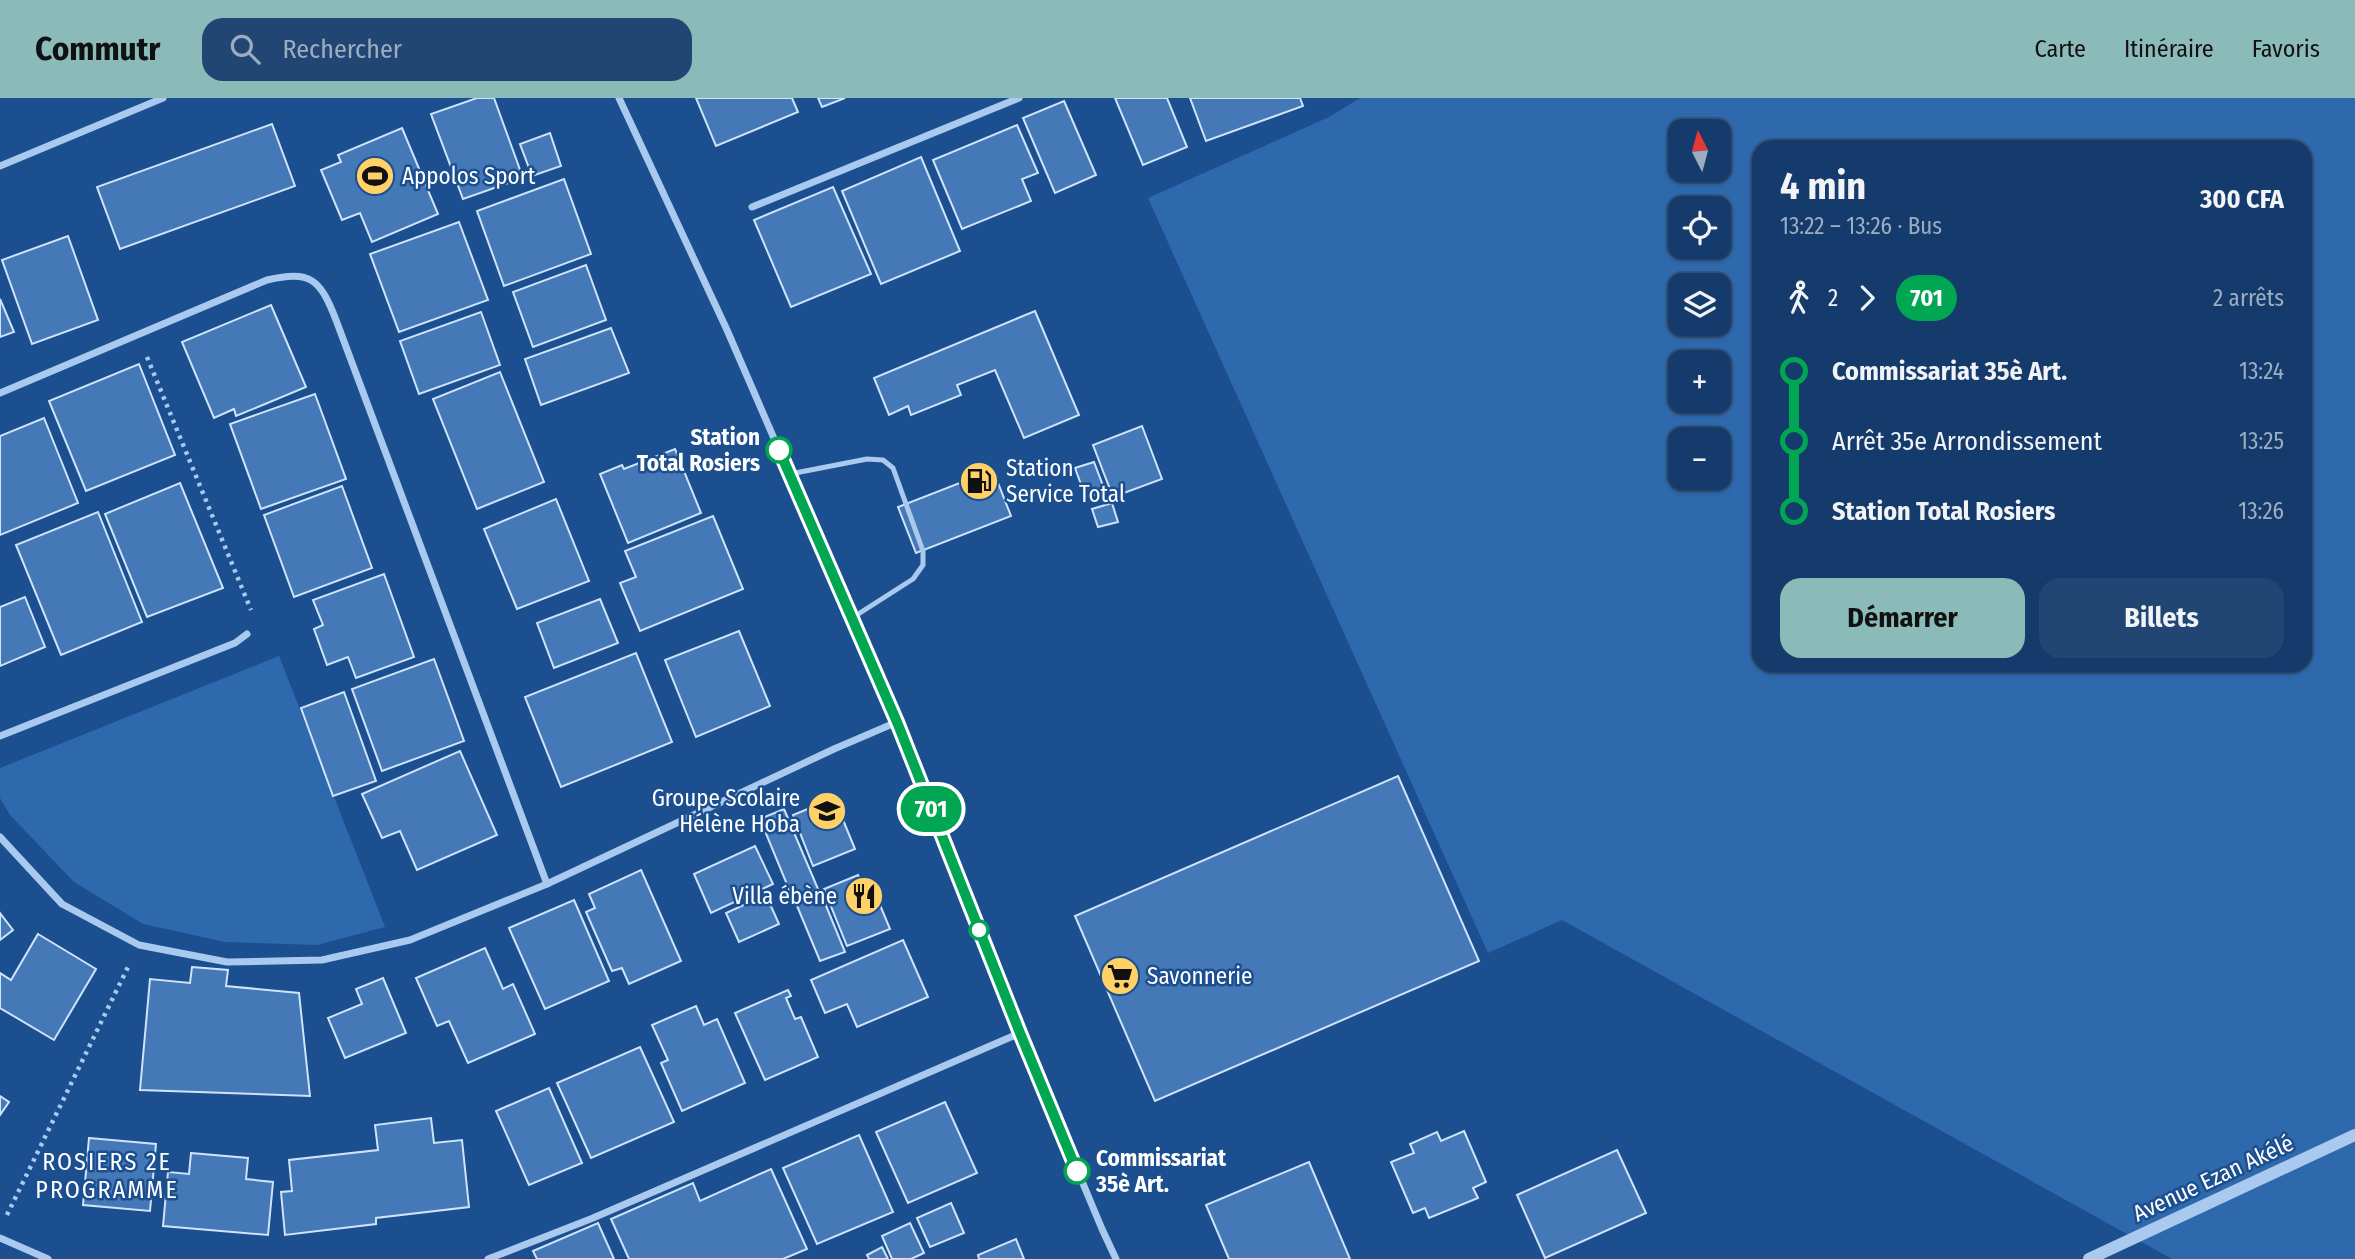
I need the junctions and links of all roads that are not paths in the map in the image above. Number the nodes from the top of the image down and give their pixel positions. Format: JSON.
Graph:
{"nodes":[{"id":1,"x":163,"y":98,"type":"edge"},
{"id":2,"x":619,"y":98,"type":"edge"},
{"id":3,"x":1019,"y":98,"type":"edge"},
{"id":4,"x":0,"y":166,"type":"edge"},
{"id":5,"x":752,"y":207,"type":"dead end"},
{"id":6,"x":0,"y":393,"type":"edge"},
{"id":7,"x":790,"y":474,"type":"junction"},
{"id":8,"x":852,"y":618,"type":"junction"},
{"id":9,"x":247,"y":634,"type":"road end"},
{"id":10,"x":897,"y":722,"type":"junction"},
{"id":11,"x":0,"y":736,"type":"edge"},
{"id":12,"x":0,"y":837,"type":"edge"},
{"id":13,"x":547,"y":884,"type":"junction"},
{"id":14,"x":1020,"y":1033,"type":"junction"},
{"id":15,"x":2355,"y":1135,"type":"edge"},
{"id":16,"x":0,"y":1238,"type":"edge"},
{"id":17,"x":48,"y":1259,"type":"edge"},
{"id":18,"x":488,"y":1259,"type":"edge"},
{"id":19,"x":1116,"y":1259,"type":"edge"},
{"id":20,"x":2089,"y":1259,"type":"edge"}],
"edges":[{"from":1,"to":4,"type":"street"},
{"from":2,"to":7,"type":"street"},
{"from":3,"to":5,"type":"street"},
{"from":6,"to":13,"type":"street"},
{"from":7,"to":8,"type":"street"},
{"from":7,"to":8,"type":"lane"},
{"from":8,"to":10,"type":"street"},
{"from":9,"to":11,"type":"street"},
{"from":10,"to":13,"type":"street"},
{"from":10,"to":14,"type":"street"},
{"from":12,"to":13,"type":"street"},
{"from":14,"to":18,"type":"street"},
{"from":14,"to":19,"type":"street"},
{"from":15,"to":20,"type":"street","name":"Avenue Ezan Akélé"},
{"from":16,"to":17,"type":"street"}]}
